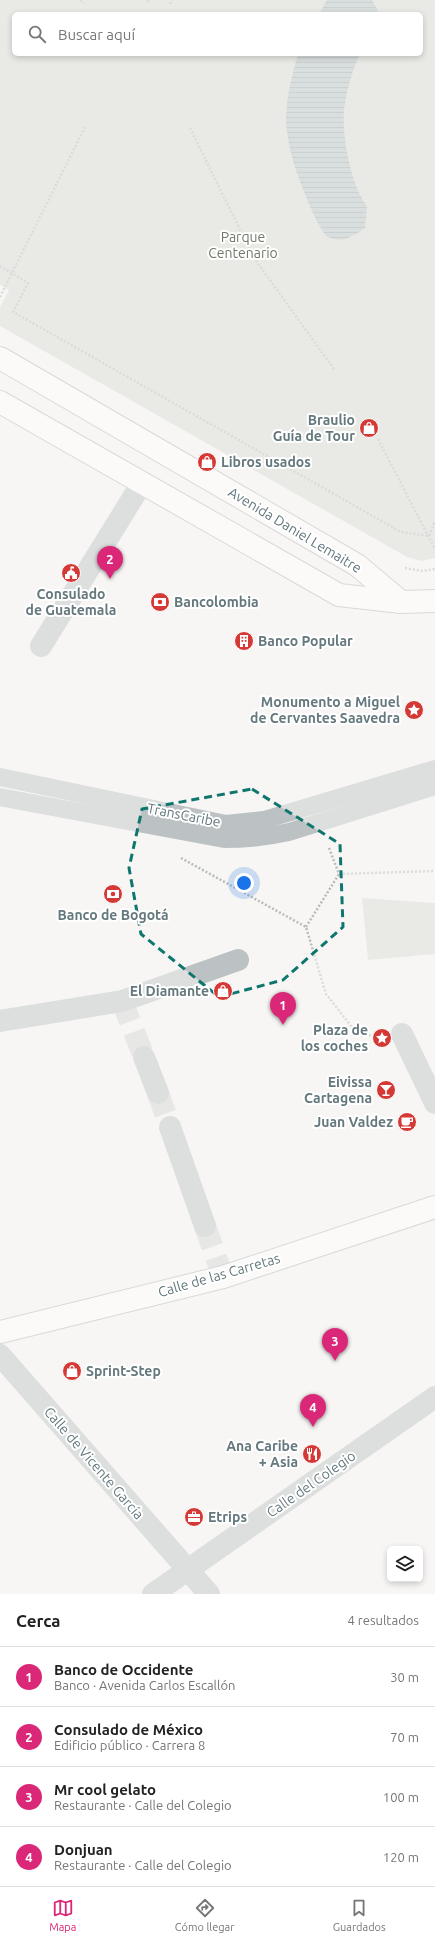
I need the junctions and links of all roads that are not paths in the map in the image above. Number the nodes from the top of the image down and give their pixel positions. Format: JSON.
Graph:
{"nodes":[{"id":1,"x":0,"y":358,"type":"edge"},
{"id":2,"x":0,"y":402,"type":"edge"},
{"id":3,"x":142,"y":483,"type":"junction"},
{"id":4,"x":435,"y":601,"type":"edge"},
{"id":5,"x":401,"y":602,"type":"junction"},
{"id":6,"x":41,"y":646,"type":"dead end"},
{"id":7,"x":435,"y":769,"type":"edge"},
{"id":8,"x":0,"y":777,"type":"edge"},
{"id":9,"x":435,"y":786,"type":"edge"},
{"id":10,"x":0,"y":797,"type":"edge"},
{"id":11,"x":238,"y":960,"type":"dead end"},
{"id":12,"x":0,"y":1021,"type":"edge"},
{"id":13,"x":402,"y":1034,"type":"road end"},
{"id":14,"x":144,"y":1057,"type":"tunnel mouth"},
{"id":15,"x":158,"y":1093,"type":"tunnel mouth"},
{"id":16,"x":435,"y":1103,"type":"edge"},
{"id":17,"x":170,"y":1127,"type":"tunnel mouth"},
{"id":18,"x":435,"y":1207,"type":"edge"},
{"id":19,"x":205,"y":1226,"type":"tunnel mouth"},
{"id":20,"x":0,"y":1332,"type":"edge"},
{"id":21,"x":0,"y":1355,"type":"edge"},
{"id":22,"x":435,"y":1397,"type":"edge"},
{"id":23,"x":188,"y":1571,"type":"junction"},
{"id":24,"x":153,"y":1594,"type":"edge"},
{"id":25,"x":209,"y":1594,"type":"edge"}],
"edges":[{"from":1,"to":5,"type":"main road","name":"Avenida Daniel Lemaitre"},
{"from":2,"to":3,"type":"main road","name":"Avenida Daniel Lemaitre"},
{"from":3,"to":5,"type":"main road","name":"Avenida Daniel Lemaitre"},
{"from":3,"to":6,"type":"street"},
{"from":4,"to":5,"type":"main road"},
{"from":7,"to":8,"type":"lane","name":"TransCaribe"},
{"from":9,"to":10,"type":"lane","name":"TransCaribe"},
{"from":11,"to":12,"type":"street"},
{"from":13,"to":16,"type":"street"},
{"from":14,"to":15,"type":"street"},
{"from":17,"to":19,"type":"street"},
{"from":18,"to":20,"type":"main road","name":"Calle de las Carretas"},
{"from":21,"to":23,"type":"street","name":"Calle de Vicente García"},
{"from":22,"to":23,"type":"street","name":"Calle del Colegio"},
{"from":23,"to":24,"type":"street","name":"Calle del Colegio"},
{"from":23,"to":25,"type":"street","name":"Calle de Vicente García"}]}
